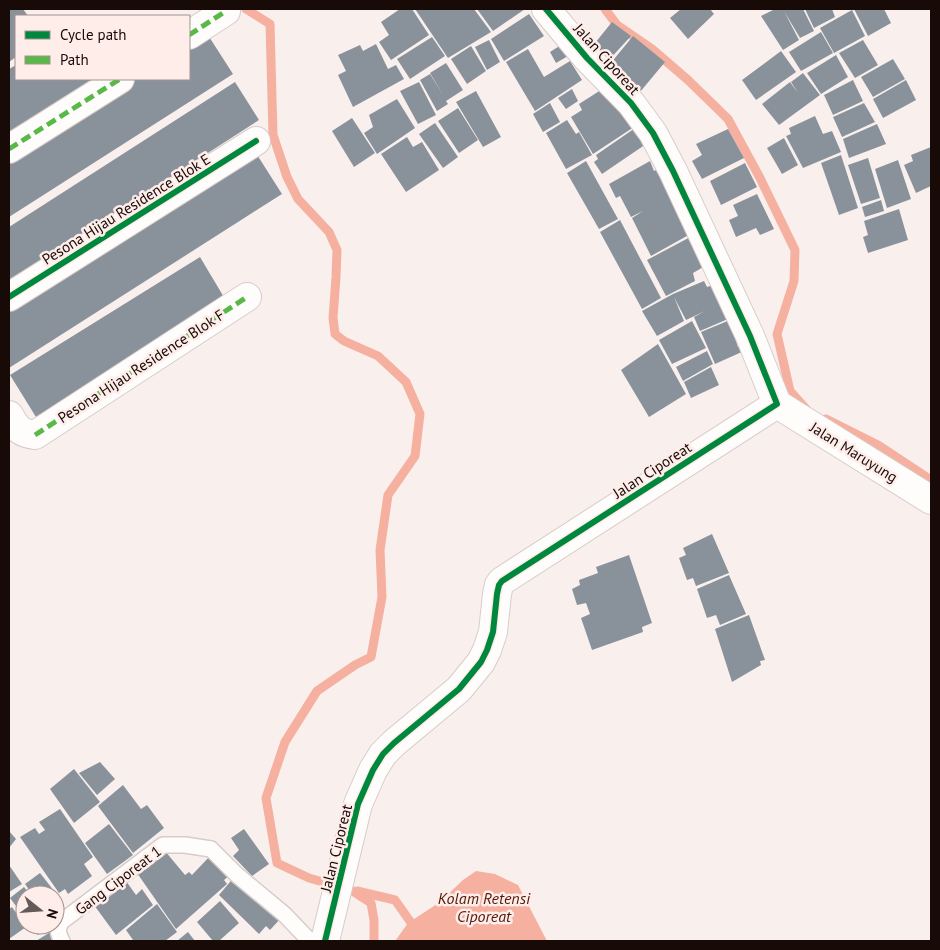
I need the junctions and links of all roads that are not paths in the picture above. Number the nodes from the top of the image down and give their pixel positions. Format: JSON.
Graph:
{"nodes":[{"id":1,"x":546,"y":9,"type":"edge"},
{"id":2,"x":226,"y":11,"type":"dead end"},
{"id":3,"x":190,"y":34,"type":"edge"},
{"id":4,"x":118,"y":80,"type":"edge"},
{"id":5,"x":256,"y":141,"type":"dead end"},
{"id":6,"x":9,"y":149,"type":"edge"},
{"id":7,"x":9,"y":297,"type":"edge"},
{"id":8,"x":247,"y":297,"type":"dead end"},
{"id":9,"x":777,"y":404,"type":"junction"},
{"id":10,"x":9,"y":415,"type":"edge"},
{"id":11,"x":931,"y":500,"type":"edge"},
{"id":12,"x":62,"y":941,"type":"edge"},
{"id":13,"x":312,"y":941,"type":"edge"},
{"id":14,"x":325,"y":941,"type":"edge"}],
"edges":[{"from":1,"to":9,"type":"street","name":"Jalan Ciporeat"},
{"from":2,"to":3,"type":"street"},
{"from":4,"to":6,"type":"street"},
{"from":5,"to":7,"type":"street","name":"Pesona Hijau Residence Blok E"},
{"from":8,"to":10,"type":"street","name":"Pesona Hijau Residence Blok F"},
{"from":9,"to":11,"type":"street","name":"Jalan Maruyung"},
{"from":9,"to":14,"type":"street","name":"Jalan Ciporeat"},
{"from":12,"to":13,"type":"lane","name":"Gang Ciporeat 1"}]}
